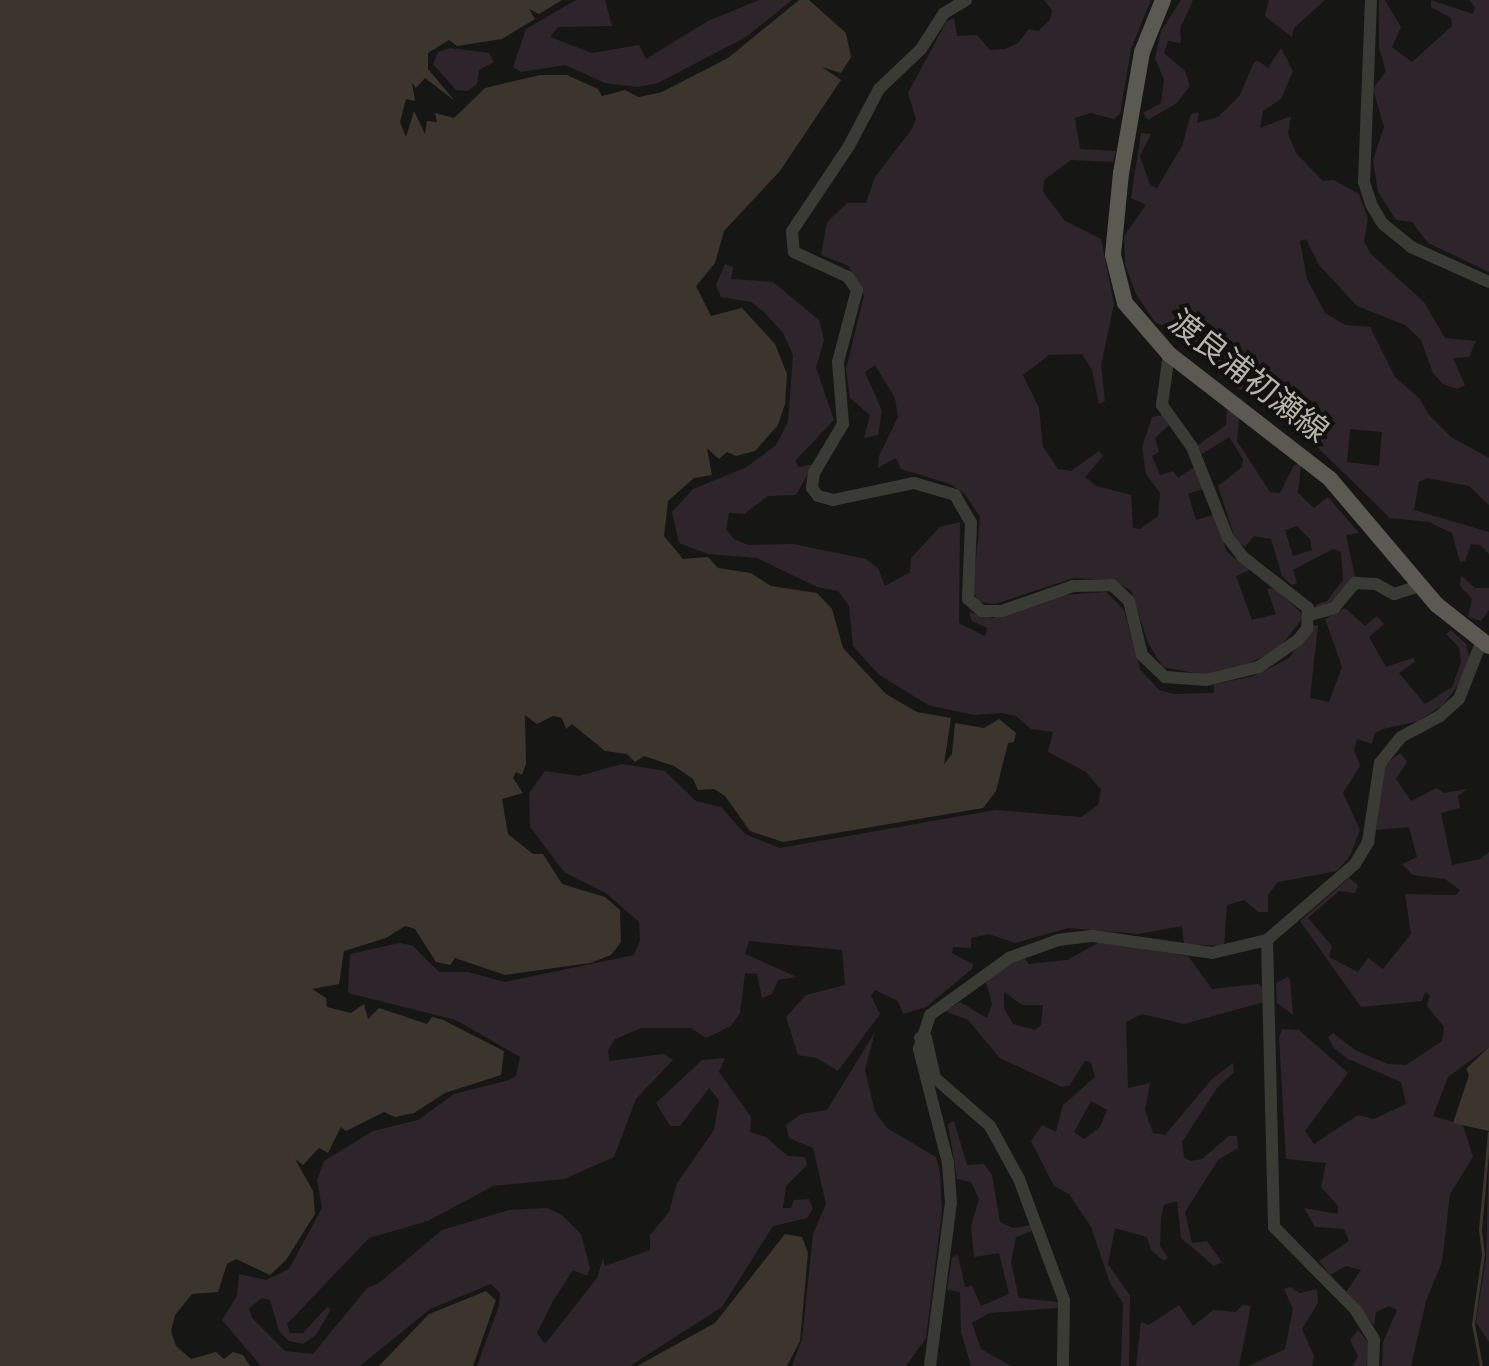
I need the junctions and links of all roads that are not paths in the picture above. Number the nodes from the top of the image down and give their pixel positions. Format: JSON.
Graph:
{"nodes":[{"id":1,"x":966,"y":0,"type":"edge"},
{"id":2,"x":1163,"y":0,"type":"edge"},
{"id":3,"x":1371,"y":0,"type":"edge"},
{"id":4,"x":1489,"y":282,"type":"edge"},
{"id":5,"x":1169,"y":354,"type":"junction"},
{"id":6,"x":1420,"y":586,"type":"junction"},
{"id":7,"x":1310,"y":615,"type":"junction"},
{"id":8,"x":1485,"y":645,"type":"edge"},
{"id":9,"x":1267,"y":940,"type":"junction"},
{"id":10,"x":920,"y":1038,"type":"junction"},
{"id":11,"x":930,"y":1366,"type":"edge"},
{"id":12,"x":1063,"y":1366,"type":"edge"},
{"id":13,"x":1373,"y":1366,"type":"edge"}],
"edges":[{"from":1,"to":7,"type":"street"},
{"from":2,"to":5,"type":"main road","name":"渡良浦初瀬線"},
{"from":3,"to":4,"type":"street"},
{"from":5,"to":6,"type":"main road","name":"渡良浦初瀬線"},
{"from":5,"to":7,"type":"street"},
{"from":6,"to":7,"type":"street"},
{"from":6,"to":8,"type":"main road","name":"渡良浦初瀬線"},
{"from":8,"to":9,"type":"street"},
{"from":9,"to":10,"type":"street"},
{"from":9,"to":13,"type":"street"},
{"from":10,"to":11,"type":"street"},
{"from":10,"to":12,"type":"street"}]}
